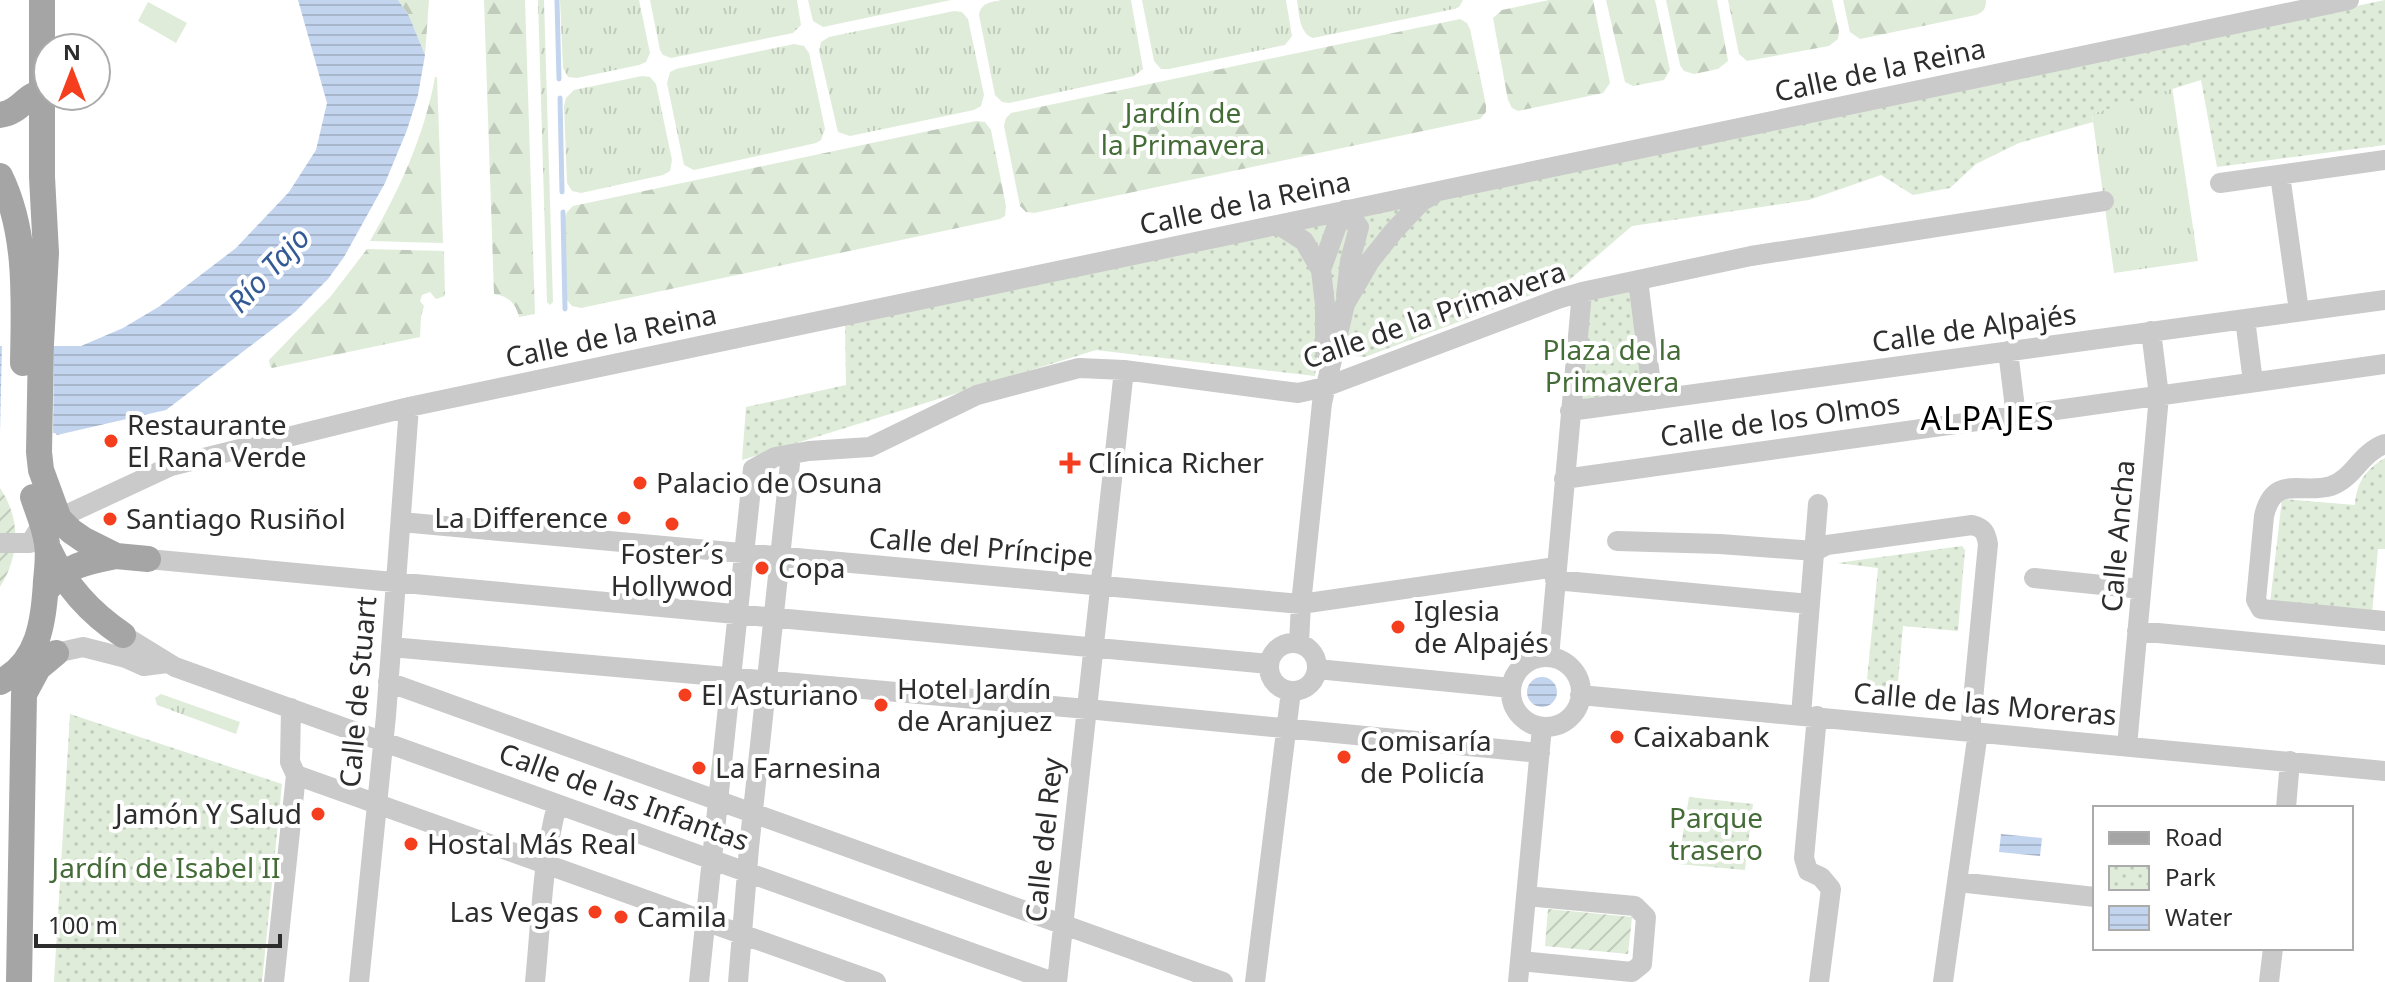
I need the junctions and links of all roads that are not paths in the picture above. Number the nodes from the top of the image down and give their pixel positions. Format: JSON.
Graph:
{"nodes":[{"id":1,"x":42,"y":0,"type":"edge"},
{"id":2,"x":2349,"y":0,"type":"edge"},
{"id":3,"x":42,"y":32,"type":"edge"},
{"id":4,"x":32,"y":95,"type":"edge"},
{"id":5,"x":41,"y":112,"type":"edge"},
{"id":6,"x":0,"y":115,"type":"edge"},
{"id":7,"x":2385,"y":160,"type":"edge"},
{"id":8,"x":2280,"y":175,"type":"junction"},
{"id":9,"x":0,"y":176,"type":"edge"},
{"id":10,"x":2220,"y":183,"type":"dead end"},
{"id":11,"x":1442,"y":190,"type":"junction"},
{"id":12,"x":2104,"y":201,"type":"dead end"},
{"id":13,"x":1345,"y":210,"type":"junction"},
{"id":14,"x":1279,"y":225,"type":"junction"},
{"id":15,"x":1321,"y":270,"type":"junction"},
{"id":16,"x":34,"y":280,"type":"junction"},
{"id":17,"x":1638,"y":280,"type":"junction"},
{"id":18,"x":1582,"y":292,"type":"junction"},
{"id":19,"x":2385,"y":300,"type":"edge"},
{"id":20,"x":1345,"y":304,"type":"junction"},
{"id":21,"x":2299,"y":311,"type":"junction"},
{"id":22,"x":2245,"y":319,"type":"junction"},
{"id":23,"x":2151,"y":331,"type":"junction"},
{"id":24,"x":2008,"y":351,"type":"junction"},
{"id":25,"x":2385,"y":364,"type":"edge"},
{"id":26,"x":1124,"y":370,"type":"junction"},
{"id":27,"x":2253,"y":382,"type":"junction"},
{"id":28,"x":1325,"y":387,"type":"junction"},
{"id":29,"x":2159,"y":396,"type":"junction"},
{"id":30,"x":1653,"y":400,"type":"junction"},
{"id":31,"x":409,"y":407,"type":"junction"},
{"id":32,"x":1570,"y":411,"type":"junction"},
{"id":33,"x":2016,"y":416,"type":"junction"},
{"id":34,"x":30,"y":434,"type":"junction"},
{"id":35,"x":2385,"y":444,"type":"edge"},
{"id":36,"x":791,"y":454,"type":"junction"},
{"id":37,"x":1564,"y":479,"type":"junction"},
{"id":38,"x":1818,"y":504,"type":"dead end"},
{"id":39,"x":72,"y":512,"type":"dead end"},
{"id":40,"x":401,"y":522,"type":"junction"},
{"id":41,"x":43,"y":535,"type":"junction"},
{"id":42,"x":1617,"y":541,"type":"dead end"},
{"id":43,"x":0,"y":543,"type":"edge"},
{"id":44,"x":1815,"y":551,"type":"junction"},
{"id":45,"x":744,"y":553,"type":"junction"},
{"id":46,"x":116,"y":556,"type":"junction"},
{"id":47,"x":781,"y":557,"type":"junction"},
{"id":48,"x":148,"y":559,"type":"joint"},
{"id":49,"x":1555,"y":574,"type":"junction"},
{"id":50,"x":2034,"y":578,"type":"dead end"},
{"id":51,"x":396,"y":582,"type":"junction"},
{"id":52,"x":53,"y":584,"type":"junction"},
{"id":53,"x":1101,"y":585,"type":"junction"},
{"id":54,"x":2141,"y":589,"type":"junction"},
{"id":55,"x":1301,"y":604,"type":"junction"},
{"id":56,"x":1810,"y":604,"type":"junction"},
{"id":57,"x":738,"y":614,"type":"junction"},
{"id":58,"x":775,"y":618,"type":"junction"},
{"id":59,"x":2385,"y":621,"type":"edge"},
{"id":60,"x":2137,"y":631,"type":"junction"},
{"id":61,"x":123,"y":635,"type":"joint"},
{"id":62,"x":1299,"y":643,"type":"junction"},
{"id":63,"x":391,"y":647,"type":"junction"},
{"id":64,"x":1094,"y":648,"type":"junction"},
{"id":65,"x":56,"y":653,"type":"joint"},
{"id":66,"x":2385,"y":655,"type":"edge"},
{"id":67,"x":1549,"y":657,"type":"junction"},
{"id":68,"x":1269,"y":664,"type":"junction"},
{"id":69,"x":171,"y":665,"type":"junction"},
{"id":70,"x":1317,"y":669,"type":"junction"},
{"id":71,"x":731,"y":677,"type":"junction"},
{"id":72,"x":16,"y":680,"type":"edge"},
{"id":73,"x":768,"y":681,"type":"junction"},
{"id":74,"x":388,"y":682,"type":"junction"},
{"id":75,"x":1511,"y":688,"type":"junction"},
{"id":76,"x":1291,"y":691,"type":"junction"},
{"id":77,"x":1580,"y":695,"type":"junction"},
{"id":78,"x":291,"y":708,"type":"junction"},
{"id":79,"x":1087,"y":709,"type":"junction"},
{"id":80,"x":1809,"y":716,"type":"junction"},
{"id":81,"x":1542,"y":727,"type":"junction"},
{"id":82,"x":1286,"y":728,"type":"junction"},
{"id":83,"x":1974,"y":731,"type":"junction"},
{"id":84,"x":383,"y":741,"type":"junction"},
{"id":85,"x":2127,"y":746,"type":"junction"},
{"id":86,"x":1540,"y":753,"type":"junction"},
{"id":87,"x":2290,"y":761,"type":"junction"},
{"id":88,"x":2385,"y":771,"type":"edge"},
{"id":89,"x":296,"y":775,"type":"junction"},
{"id":90,"x":718,"y":800,"type":"junction"},
{"id":91,"x":376,"y":804,"type":"junction"},
{"id":92,"x":557,"y":805,"type":"junction"},
{"id":93,"x":2286,"y":806,"type":"edge"},
{"id":94,"x":754,"y":813,"type":"junction"},
{"id":95,"x":712,"y":859,"type":"junction"},
{"id":96,"x":547,"y":864,"type":"junction"},
{"id":97,"x":748,"y":871,"type":"junction"},
{"id":98,"x":1958,"y":882,"type":"junction"},
{"id":99,"x":1526,"y":896,"type":"junction"},
{"id":100,"x":2093,"y":897,"type":"edge"},
{"id":101,"x":706,"y":921,"type":"junction"},
{"id":102,"x":1063,"y":924,"type":"junction"},
{"id":103,"x":743,"y":934,"type":"junction"},
{"id":104,"x":2273,"y":950,"type":"edge"},
{"id":105,"x":1520,"y":961,"type":"junction"},
{"id":106,"x":19,"y":982,"type":"edge"},
{"id":107,"x":274,"y":982,"type":"edge"},
{"id":108,"x":359,"y":982,"type":"edge"},
{"id":109,"x":535,"y":982,"type":"edge"},
{"id":110,"x":699,"y":982,"type":"edge"},
{"id":111,"x":738,"y":982,"type":"edge"},
{"id":112,"x":876,"y":982,"type":"edge"},
{"id":113,"x":1055,"y":982,"type":"edge"},
{"id":114,"x":1223,"y":982,"type":"edge"},
{"id":115,"x":1255,"y":982,"type":"edge"},
{"id":116,"x":1518,"y":982,"type":"edge"},
{"id":117,"x":1819,"y":982,"type":"edge"},
{"id":118,"x":1943,"y":982,"type":"edge"},
{"id":119,"x":2269,"y":982,"type":"edge"}],
"edges":[{"from":1,"to":3,"type":"main road"},
{"from":2,"to":11,"type":"street","name":"Calle de la Reina"},
{"from":4,"to":6,"type":"main road"},
{"from":5,"to":16,"type":"main road"},
{"from":7,"to":8,"type":"street"},
{"from":8,"to":10,"type":"street"},
{"from":8,"to":21,"type":"street"},
{"from":9,"to":16,"type":"main road"},
{"from":11,"to":13,"type":"street","name":"Calle de la Reina"},
{"from":11,"to":20,"type":"street"},
{"from":12,"to":17,"type":"street","name":"Calle de la Primavera"},
{"from":13,"to":14,"type":"street","name":"Calle de la Reina"},
{"from":13,"to":15,"type":"street"},
{"from":13,"to":20,"type":"street"},
{"from":14,"to":15,"type":"street"},
{"from":14,"to":31,"type":"street","name":"Calle de la Reina"},
{"from":15,"to":28,"type":"street"},
{"from":16,"to":34,"type":"main road"},
{"from":17,"to":18,"type":"street","name":"Calle de la Primavera"},
{"from":17,"to":30,"type":"street"},
{"from":18,"to":28,"type":"street","name":"Calle de la Primavera"},
{"from":18,"to":32,"type":"street"},
{"from":19,"to":21,"type":"street","name":"Calle de Alpajés"},
{"from":20,"to":28,"type":"street"},
{"from":21,"to":22,"type":"street","name":"Calle de Alpajés"},
{"from":22,"to":23,"type":"street","name":"Calle de Alpajés"},
{"from":22,"to":27,"type":"street"},
{"from":23,"to":24,"type":"street","name":"Calle de Alpajés"},
{"from":23,"to":29,"type":"street","name":"Calle Ancha"},
{"from":24,"to":30,"type":"street","name":"Calle de Alpajés"},
{"from":24,"to":33,"type":"street"},
{"from":25,"to":27,"type":"street","name":"Calle de los Olmos"},
{"from":26,"to":28,"type":"street","name":"Calle de la Primavera"},
{"from":26,"to":36,"type":"street","name":"Calle de la Primavera"},
{"from":26,"to":53,"type":"street","name":"Calle del Rey"},
{"from":27,"to":29,"type":"street","name":"Calle de los Olmos"},
{"from":28,"to":55,"type":"street"},
{"from":29,"to":33,"type":"street","name":"Calle de los Olmos"},
{"from":29,"to":54,"type":"street","name":"Calle Ancha"},
{"from":30,"to":32,"type":"street","name":"Calle de Alpajés"},
{"from":31,"to":39,"type":"street","name":"Calle de la Reina"},
{"from":31,"to":40,"type":"street","name":"Calle de Stuart"},
{"from":32,"to":37,"type":"street"},
{"from":33,"to":37,"type":"street","name":"Calle de los Olmos"},
{"from":34,"to":41,"type":"main road"},
{"from":34,"to":46,"type":"main road"},
{"from":35,"to":59,"type":"street"},
{"from":36,"to":45,"type":"street","name":"Calle de la Primavera"},
{"from":36,"to":47,"type":"street"},
{"from":37,"to":49,"type":"street"},
{"from":38,"to":44,"type":"street"},
{"from":40,"to":45,"type":"street","name":"Calle del Príncipe"},
{"from":40,"to":51,"type":"street","name":"Calle de Stuart"},
{"from":41,"to":43,"type":"street"},
{"from":41,"to":52,"type":"main road"},
{"from":42,"to":44,"type":"street"},
{"from":44,"to":56,"type":"street"},
{"from":44,"to":83,"type":"street"},
{"from":45,"to":47,"type":"street","name":"Calle del Príncipe"},
{"from":45,"to":57,"type":"street"},
{"from":46,"to":48,"type":"main road"},
{"from":46,"to":52,"type":"main road"},
{"from":47,"to":53,"type":"street","name":"Calle del Príncipe"},
{"from":47,"to":58,"type":"street"},
{"from":48,"to":51,"type":"street"},
{"from":49,"to":55,"type":"street","name":"Calle del Príncipe"},
{"from":49,"to":56,"type":"street","name":"Calle del Príncipe"},
{"from":49,"to":67,"type":"street"},
{"from":50,"to":54,"type":"street"},
{"from":51,"to":57,"type":"street"},
{"from":51,"to":63,"type":"street","name":"Calle de Stuart"},
{"from":52,"to":61,"type":"main road"},
{"from":52,"to":72,"type":"main road"},
{"from":53,"to":55,"type":"street","name":"Calle del Príncipe"},
{"from":53,"to":64,"type":"street","name":"Calle del Rey"},
{"from":54,"to":60,"type":"street","name":"Calle Ancha"},
{"from":55,"to":62,"type":"street"},
{"from":56,"to":80,"type":"street"},
{"from":57,"to":58,"type":"street"},
{"from":57,"to":71,"type":"street"},
{"from":58,"to":64,"type":"street"},
{"from":58,"to":73,"type":"street"},
{"from":60,"to":66,"type":"street"},
{"from":60,"to":85,"type":"street","name":"Calle Ancha"},
{"from":61,"to":69,"type":"street"},
{"from":62,"to":68,"type":"street"},
{"from":62,"to":70,"type":"street"},
{"from":63,"to":71,"type":"street"},
{"from":63,"to":74,"type":"street","name":"Calle de Stuart"},
{"from":64,"to":68,"type":"street"},
{"from":64,"to":79,"type":"street","name":"Calle del Rey"},
{"from":65,"to":69,"type":"street"},
{"from":65,"to":72,"type":"main road"},
{"from":67,"to":75,"type":"street"},
{"from":67,"to":77,"type":"street"},
{"from":68,"to":76,"type":"street"},
{"from":69,"to":78,"type":"street","name":"Calle de las Infantas"},
{"from":70,"to":75,"type":"street"},
{"from":70,"to":76,"type":"street"},
{"from":71,"to":73,"type":"street"},
{"from":71,"to":90,"type":"street"},
{"from":72,"to":106,"type":"main road"},
{"from":73,"to":79,"type":"street"},
{"from":73,"to":94,"type":"street"},
{"from":74,"to":84,"type":"street","name":"Calle de Stuart"},
{"from":74,"to":90,"type":"street","name":"Calle de las Infantas"},
{"from":75,"to":81,"type":"street"},
{"from":76,"to":82,"type":"street"},
{"from":77,"to":80,"type":"street","name":"Calle de las Moreras"},
{"from":77,"to":81,"type":"street"},
{"from":78,"to":84,"type":"street","name":"Calle de las Infantas"},
{"from":78,"to":89,"type":"street"},
{"from":79,"to":82,"type":"street"},
{"from":79,"to":102,"type":"street","name":"Calle del Rey"},
{"from":80,"to":83,"type":"street","name":"Calle de las Moreras"},
{"from":80,"to":117,"type":"street"},
{"from":81,"to":86,"type":"street"},
{"from":82,"to":86,"type":"street"},
{"from":82,"to":115,"type":"street"},
{"from":83,"to":85,"type":"street","name":"Calle de las Moreras"},
{"from":83,"to":98,"type":"street"},
{"from":84,"to":91,"type":"street","name":"Calle de Stuart"},
{"from":84,"to":92,"type":"street","name":"Calle de las Infantas"},
{"from":85,"to":87,"type":"street","name":"Calle de las Moreras"},
{"from":86,"to":99,"type":"street"},
{"from":87,"to":88,"type":"street","name":"Calle de las Moreras"},
{"from":87,"to":93,"type":"street"},
{"from":89,"to":91,"type":"street"},
{"from":89,"to":107,"type":"street"},
{"from":90,"to":94,"type":"street","name":"Calle de las Infantas"},
{"from":90,"to":95,"type":"street"},
{"from":91,"to":96,"type":"street"},
{"from":91,"to":108,"type":"street","name":"Calle de Stuart"},
{"from":92,"to":95,"type":"street","name":"Calle de las Infantas"},
{"from":92,"to":96,"type":"street"},
{"from":94,"to":97,"type":"street"},
{"from":94,"to":102,"type":"street","name":"Calle de las Infantas"},
{"from":95,"to":97,"type":"street","name":"Calle de las Infantas"},
{"from":95,"to":101,"type":"street"},
{"from":96,"to":101,"type":"street"},
{"from":96,"to":109,"type":"street"},
{"from":97,"to":103,"type":"street"},
{"from":97,"to":113,"type":"street","name":"Calle de las Infantas"},
{"from":98,"to":100,"type":"street"},
{"from":98,"to":118,"type":"street"},
{"from":99,"to":105,"type":"street"},
{"from":99,"to":105,"type":"street"},
{"from":101,"to":103,"type":"street"},
{"from":101,"to":110,"type":"street"},
{"from":102,"to":113,"type":"street","name":"Calle del Rey"},
{"from":102,"to":114,"type":"street","name":"Calle de las Infantas"},
{"from":103,"to":111,"type":"street"},
{"from":103,"to":112,"type":"street"},
{"from":104,"to":119,"type":"street"},
{"from":105,"to":116,"type":"street"}]}
